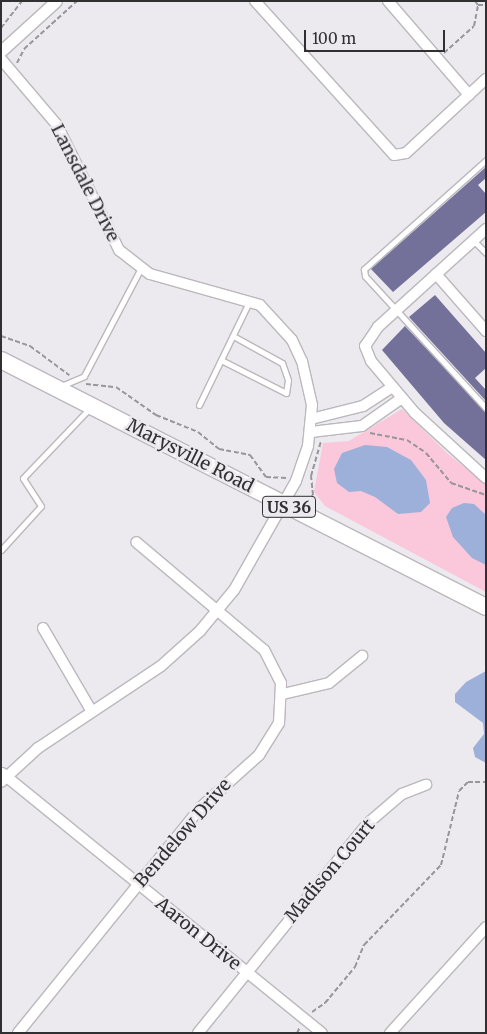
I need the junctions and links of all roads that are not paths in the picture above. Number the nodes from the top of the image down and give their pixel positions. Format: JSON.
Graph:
{"nodes":[{"id":1,"x":56,"y":1,"type":"edge"},
{"id":2,"x":255,"y":1,"type":"edge"},
{"id":3,"x":388,"y":1,"type":"edge"},
{"id":4,"x":1,"y":51,"type":"edge"},
{"id":5,"x":1,"y":59,"type":"edge"},
{"id":6,"x":486,"y":79,"type":"edge"},
{"id":7,"x":469,"y":95,"type":"junction"},
{"id":8,"x":486,"y":160,"type":"edge"},
{"id":9,"x":486,"y":229,"type":"edge"},
{"id":10,"x":473,"y":240,"type":"junction"},
{"id":11,"x":486,"y":253,"type":"edge"},
{"id":12,"x":141,"y":268,"type":"junction"},
{"id":13,"x":436,"y":274,"type":"junction"},
{"id":14,"x":251,"y":300,"type":"junction"},
{"id":15,"x":396,"y":310,"type":"junction"},
{"id":16,"x":486,"y":330,"type":"edge"},
{"id":17,"x":233,"y":336,"type":"junction"},
{"id":18,"x":1,"y":360,"type":"edge"},
{"id":19,"x":221,"y":360,"type":"junction"},
{"id":20,"x":392,"y":387,"type":"junction"},
{"id":21,"x":55,"y":388,"type":"junction"},
{"id":22,"x":402,"y":398,"type":"junction"},
{"id":23,"x":200,"y":405,"type":"dead end"},
{"id":24,"x":92,"y":406,"type":"junction"},
{"id":25,"x":486,"y":408,"type":"edge"},
{"id":26,"x":311,"y":419,"type":"junction"},
{"id":27,"x":318,"y":435,"type":"junction"},
{"id":28,"x":486,"y":478,"type":"edge"},
{"id":29,"x":284,"y":504,"type":"junction"},
{"id":30,"x":136,"y":542,"type":"dead end"},
{"id":31,"x":1,"y":550,"type":"edge"},
{"id":32,"x":486,"y":607,"type":"edge"},
{"id":33,"x":218,"y":609,"type":"junction"},
{"id":34,"x":43,"y":628,"type":"dead end"},
{"id":35,"x":362,"y":656,"type":"dead end"},
{"id":36,"x":283,"y":694,"type":"junction"},
{"id":37,"x":92,"y":712,"type":"junction"},
{"id":38,"x":3,"y":777,"type":"edge"},
{"id":39,"x":426,"y":785,"type":"dead end"},
{"id":40,"x":137,"y":885,"type":"junction"},
{"id":41,"x":486,"y":927,"type":"edge"},
{"id":42,"x":246,"y":973,"type":"junction"},
{"id":43,"x":18,"y":1033,"type":"edge"},
{"id":44,"x":198,"y":1033,"type":"edge"},
{"id":45,"x":322,"y":1033,"type":"edge"},
{"id":46,"x":390,"y":1033,"type":"edge"}],
"edges":[{"from":1,"to":4,"type":"street"},
{"from":2,"to":7,"type":"street"},
{"from":3,"to":7,"type":"street"},
{"from":5,"to":12,"type":"street","name":"Lansdale Drive"},
{"from":6,"to":7,"type":"street"},
{"from":8,"to":15,"type":"lane"},
{"from":9,"to":10,"type":"street"},
{"from":10,"to":11,"type":"lane"},
{"from":10,"to":13,"type":"street"},
{"from":12,"to":14,"type":"street","name":"Lansdale Drive"},
{"from":12,"to":21,"type":"lane"},
{"from":13,"to":15,"type":"street"},
{"from":13,"to":16,"type":"street"},
{"from":14,"to":17,"type":"lane"},
{"from":14,"to":26,"type":"street","name":"Lansdale Drive"},
{"from":15,"to":20,"type":"street"},
{"from":15,"to":25,"type":"lane"},
{"from":17,"to":19,"type":"lane"},
{"from":17,"to":19,"type":"lane"},
{"from":18,"to":21,"type":"highway","name":"Marysville Road","number":"US 36"},
{"from":19,"to":23,"type":"lane"},
{"from":20,"to":22,"type":"street"},
{"from":20,"to":26,"type":"street"},
{"from":21,"to":24,"type":"highway","name":"Marysville Road","number":"US 36"},
{"from":22,"to":27,"type":"street"},
{"from":22,"to":28,"type":"street"},
{"from":24,"to":29,"type":"highway","name":"Marysville Road","number":"US 36"},
{"from":24,"to":31,"type":"lane"},
{"from":26,"to":27,"type":"street","name":"Lansdale Drive"},
{"from":27,"to":29,"type":"street","name":"Lansdale Drive"},
{"from":29,"to":32,"type":"highway","name":"Marysville Road","number":"US 36"},
{"from":29,"to":33,"type":"street","name":"Lansdale Drive"},
{"from":30,"to":33,"type":"street","name":"Bendelow Drive"},
{"from":33,"to":36,"type":"street","name":"Bendelow Drive"},
{"from":33,"to":37,"type":"street","name":"Lansdale Drive"},
{"from":34,"to":37,"type":"street"},
{"from":35,"to":36,"type":"street"},
{"from":36,"to":40,"type":"street","name":"Bendelow Drive"},
{"from":37,"to":38,"type":"street","name":"Lansdale Drive"},
{"from":38,"to":40,"type":"street","name":"Aaron Drive"},
{"from":39,"to":42,"type":"street","name":"Madison Court"},
{"from":40,"to":42,"type":"street","name":"Aaron Drive"},
{"from":40,"to":43,"type":"street","name":"Bendelow Drive"},
{"from":41,"to":46,"type":"street"},
{"from":42,"to":44,"type":"street","name":"Madison Court"},
{"from":42,"to":45,"type":"street","name":"Aaron Drive"}]}
